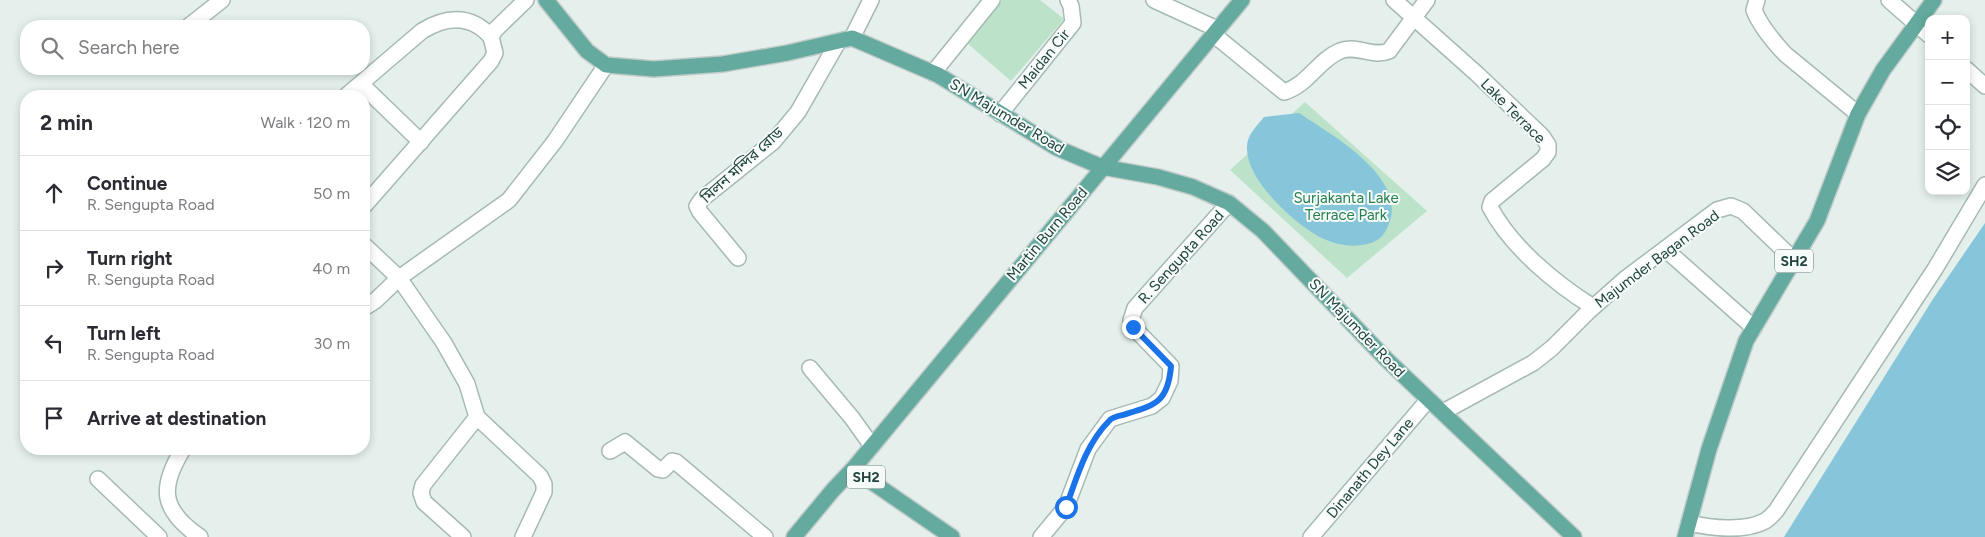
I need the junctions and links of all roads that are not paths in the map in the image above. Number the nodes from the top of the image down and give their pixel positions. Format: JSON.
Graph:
{"nodes":[{"id":1,"x":222,"y":0,"type":"edge"},
{"id":2,"x":526,"y":0,"type":"edge"},
{"id":3,"x":546,"y":0,"type":"edge"},
{"id":4,"x":871,"y":0,"type":"edge"},
{"id":5,"x":992,"y":0,"type":"edge"},
{"id":6,"x":1068,"y":0,"type":"edge"},
{"id":7,"x":1154,"y":0,"type":"edge"},
{"id":8,"x":1242,"y":0,"type":"edge"},
{"id":9,"x":1394,"y":0,"type":"edge"},
{"id":10,"x":1427,"y":0,"type":"edge"},
{"id":11,"x":1757,"y":0,"type":"edge"},
{"id":12,"x":1889,"y":0,"type":"edge"},
{"id":13,"x":1934,"y":0,"type":"edge"},
{"id":14,"x":1415,"y":18,"type":"junction"},
{"id":15,"x":197,"y":20,"type":"edge"},
{"id":16,"x":1916,"y":23,"type":"junction"},
{"id":17,"x":1925,"y":31,"type":"edge"},
{"id":18,"x":1215,"y":32,"type":"junction"},
{"id":19,"x":491,"y":37,"type":"junction"},
{"id":20,"x":845,"y":40,"type":"junction"},
{"id":21,"x":606,"y":66,"type":"junction"},
{"id":22,"x":933,"y":73,"type":"junction"},
{"id":23,"x":1970,"y":73,"type":"edge"},
{"id":24,"x":361,"y":84,"type":"junction"},
{"id":25,"x":1985,"y":86,"type":"edge"},
{"id":26,"x":354,"y":90,"type":"edge"},
{"id":27,"x":367,"y":90,"type":"edge"},
{"id":28,"x":370,"y":93,"type":"edge"},
{"id":29,"x":1000,"y":114,"type":"junction"},
{"id":30,"x":1858,"y":114,"type":"junction"},
{"id":31,"x":421,"y":142,"type":"junction"},
{"id":32,"x":1102,"y":167,"type":"junction"},
{"id":33,"x":1985,"y":185,"type":"edge"},
{"id":34,"x":370,"y":199,"type":"edge"},
{"id":35,"x":1229,"y":203,"type":"junction"},
{"id":36,"x":1665,"y":249,"type":"junction"},
{"id":37,"x":370,"y":251,"type":"edge"},
{"id":38,"x":738,"y":258,"type":"dead end"},
{"id":39,"x":1794,"y":260,"type":"junction"},
{"id":40,"x":398,"y":278,"type":"junction"},
{"id":41,"x":370,"y":304,"type":"edge"},
{"id":42,"x":1593,"y":307,"type":"junction"},
{"id":43,"x":1754,"y":328,"type":"junction"},
{"id":44,"x":810,"y":368,"type":"dead end"},
{"id":45,"x":1428,"y":400,"type":"junction"},
{"id":46,"x":1443,"y":412,"type":"junction"},
{"id":47,"x":477,"y":417,"type":"junction"},
{"id":48,"x":872,"y":446,"type":"junction"},
{"id":49,"x":610,"y":452,"type":"dead end"},
{"id":50,"x":179,"y":455,"type":"edge"},
{"id":51,"x":853,"y":469,"type":"junction"},
{"id":52,"x":98,"y":479,"type":"dead end"},
{"id":53,"x":1687,"y":530,"type":"edge"},
{"id":54,"x":159,"y":537,"type":"edge"},
{"id":55,"x":200,"y":537,"type":"edge"},
{"id":56,"x":463,"y":537,"type":"edge"},
{"id":57,"x":522,"y":537,"type":"edge"},
{"id":58,"x":765,"y":537,"type":"edge"},
{"id":59,"x":794,"y":537,"type":"edge"},
{"id":60,"x":952,"y":537,"type":"edge"},
{"id":61,"x":1041,"y":537,"type":"edge"},
{"id":62,"x":1311,"y":537,"type":"edge"},
{"id":63,"x":1574,"y":537,"type":"edge"}],
"edges":[{"from":1,"to":15,"type":"street"},
{"from":2,"to":19,"type":"street"},
{"from":3,"to":21,"type":"main road"},
{"from":4,"to":20,"type":"street"},
{"from":5,"to":22,"type":"street"},
{"from":6,"to":29,"type":"street","name":"Maidan Cir"},
{"from":7,"to":18,"type":"street"},
{"from":8,"to":18,"type":"main road","name":"Martin Burn Road"},
{"from":9,"to":14,"type":"street","name":"Lake Terrace"},
{"from":10,"to":14,"type":"street"},
{"from":11,"to":30,"type":"street"},
{"from":12,"to":16,"type":"street"},
{"from":13,"to":16,"type":"main road","number":"SH2"},
{"from":14,"to":18,"type":"street"},
{"from":14,"to":42,"type":"street","name":"Lake Terrace"},
{"from":16,"to":17,"type":"street"},
{"from":16,"to":30,"type":"main road","number":"SH2"},
{"from":18,"to":32,"type":"main road","name":"Martin Burn Road"},
{"from":19,"to":24,"type":"street"},
{"from":19,"to":31,"type":"street"},
{"from":20,"to":21,"type":"main road"},
{"from":20,"to":22,"type":"main road","name":"SN Majumder Road"},
{"from":20,"to":38,"type":"street","name":"মিলন মন্দির রোড"},
{"from":21,"to":40,"type":"street"},
{"from":22,"to":29,"type":"main road","name":"SN Majumder Road"},
{"from":23,"to":25,"type":"street"},
{"from":24,"to":26,"type":"street"},
{"from":24,"to":27,"type":"street"},
{"from":28,"to":31,"type":"street"},
{"from":29,"to":32,"type":"main road","name":"SN Majumder Road"},
{"from":30,"to":39,"type":"main road","number":"SH2"},
{"from":31,"to":34,"type":"street"},
{"from":32,"to":35,"type":"main road","name":"SN Majumder Road"},
{"from":32,"to":48,"type":"main road","name":"Martin Burn Road"},
{"from":33,"to":53,"type":"street"},
{"from":35,"to":45,"type":"main road","name":"SN Majumder Road"},
{"from":35,"to":61,"type":"street","name":"R. Sengupta Road"},
{"from":36,"to":39,"type":"street","name":"Majumder Bagan Road"},
{"from":36,"to":42,"type":"street","name":"Majumder Bagan Road"},
{"from":36,"to":43,"type":"street"},
{"from":37,"to":40,"type":"street"},
{"from":39,"to":43,"type":"main road","number":"SH2"},
{"from":40,"to":41,"type":"street"},
{"from":40,"to":47,"type":"street"},
{"from":42,"to":46,"type":"street","name":"Majumder Bagan Road"},
{"from":43,"to":53,"type":"main road","number":"SH2"},
{"from":44,"to":48,"type":"street"},
{"from":45,"to":46,"type":"main road","name":"SN Majumder Road"},
{"from":45,"to":62,"type":"street","name":"Dinanath Dey Lane"},
{"from":46,"to":63,"type":"main road","name":"SN Majumder Road"},
{"from":47,"to":56,"type":"street"},
{"from":47,"to":57,"type":"street"},
{"from":48,"to":51,"type":"main road","name":"Martin Burn Road"},
{"from":49,"to":58,"type":"street"},
{"from":50,"to":55,"type":"street"},
{"from":51,"to":59,"type":"main road","number":"SH2"},
{"from":51,"to":60,"type":"main road","number":"SH2"},
{"from":52,"to":54,"type":"street"}]}
